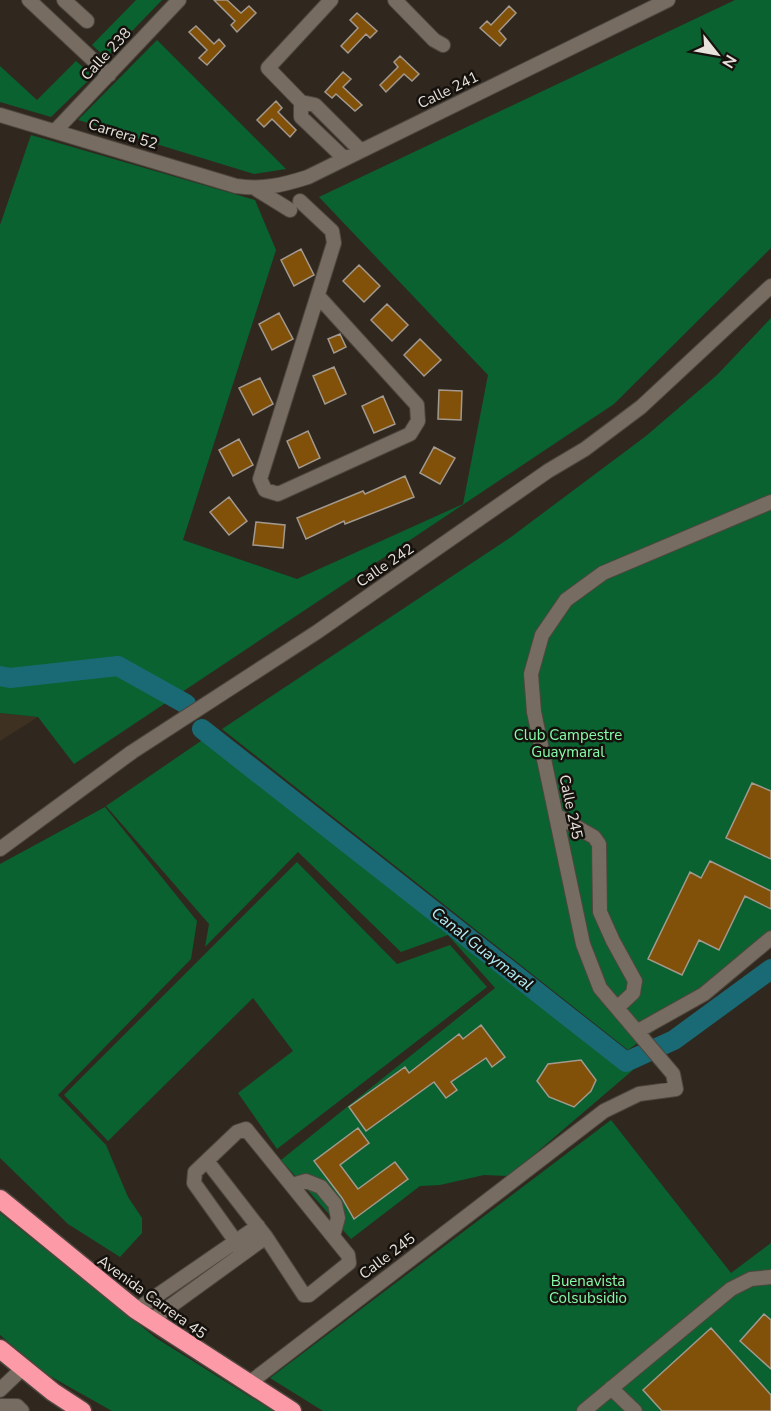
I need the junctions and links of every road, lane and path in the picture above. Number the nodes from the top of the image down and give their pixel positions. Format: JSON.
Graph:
{"nodes":[{"id":1,"x":28,"y":0,"type":"edge"},
{"id":2,"x":55,"y":0,"type":"edge"},
{"id":3,"x":64,"y":0,"type":"edge"},
{"id":4,"x":179,"y":0,"type":"edge"},
{"id":5,"x":331,"y":0,"type":"edge"},
{"id":6,"x":395,"y":0,"type":"edge"},
{"id":7,"x":668,"y":0,"type":"edge"},
{"id":8,"x":42,"y":14,"type":"junction"},
{"id":9,"x":87,"y":21,"type":"dead end"},
{"id":10,"x":443,"y":45,"type":"dead end"},
{"id":11,"x":109,"y":75,"type":"junction"},
{"id":12,"x":300,"y":102,"type":"junction"},
{"id":13,"x":0,"y":115,"type":"edge"},
{"id":14,"x":56,"y":130,"type":"junction"},
{"id":15,"x":361,"y":151,"type":"junction"},
{"id":16,"x":345,"y":159,"type":"junction"},
{"id":17,"x":236,"y":186,"type":"joint"},
{"id":18,"x":274,"y":187,"type":"junction"},
{"id":19,"x":256,"y":189,"type":"junction"},
{"id":20,"x":295,"y":205,"type":"junction"},
{"id":21,"x":771,"y":286,"type":"edge"},
{"id":22,"x":318,"y":296,"type":"junction"},
{"id":23,"x":771,"y":502,"type":"edge"},
{"id":24,"x":556,"y":815,"type":"junction"},
{"id":25,"x":0,"y":849,"type":"edge"},
{"id":26,"x":771,"y":938,"type":"edge"},
{"id":27,"x":617,"y":1008,"type":"junction"},
{"id":28,"x":638,"y":1032,"type":"junction"},
{"id":29,"x":207,"y":1161,"type":"junction"},
{"id":30,"x":292,"y":1185,"type":"junction"},
{"id":31,"x":0,"y":1199,"type":"edge"},
{"id":32,"x":262,"y":1232,"type":"junction"},
{"id":33,"x":333,"y":1236,"type":"junction"},
{"id":34,"x":240,"y":1248,"type":"junction"},
{"id":35,"x":771,"y":1277,"type":"edge"},
{"id":36,"x":143,"y":1315,"type":"junction"},
{"id":37,"x":0,"y":1349,"type":"edge"},
{"id":38,"x":22,"y":1369,"type":"junction"},
{"id":39,"x":248,"y":1384,"type":"junction"},
{"id":40,"x":610,"y":1388,"type":"junction"},
{"id":41,"x":0,"y":1390,"type":"edge"},
{"id":42,"x":0,"y":1406,"type":"edge"},
{"id":43,"x":18,"y":1410,"type":"edge"},
{"id":44,"x":82,"y":1411,"type":"edge"},
{"id":45,"x":292,"y":1411,"type":"edge"},
{"id":46,"x":584,"y":1411,"type":"edge"},
{"id":47,"x":635,"y":1411,"type":"edge"}],
"edges":[{"from":1,"to":8,"type":"street"},
{"from":2,"to":8,"type":"street"},
{"from":3,"to":9,"type":"street"},
{"from":4,"to":11,"type":"street","name":"Calle 238"},
{"from":5,"to":12,"type":"street"},
{"from":6,"to":10,"type":"street"},
{"from":7,"to":15,"type":"street","name":"Calle 241"},
{"from":8,"to":11,"type":"street"},
{"from":11,"to":14,"type":"street","name":"Calle 238"},
{"from":12,"to":15,"type":"street"},
{"from":12,"to":16,"type":"street"},
{"from":13,"to":14,"type":"street","name":"Carrera 52"},
{"from":14,"to":17,"type":"street","name":"Carrera 52"},
{"from":15,"to":16,"type":"street","name":"Calle 241"},
{"from":16,"to":18,"type":"street","name":"Calle 241"},
{"from":17,"to":19,"type":"street","name":"Calle 241"},
{"from":18,"to":19,"type":"street","name":"Calle 241"},
{"from":18,"to":20,"type":"street"},
{"from":19,"to":20,"type":"street"},
{"from":20,"to":22,"type":"street"},
{"from":21,"to":25,"type":"street","name":"Calle 242"},
{"from":22,"to":22,"type":"street"},
{"from":23,"to":24,"type":"street","name":"Calle 245"},
{"from":24,"to":27,"type":"street","name":"Calle 245"},
{"from":24,"to":27,"type":"street"},
{"from":26,"to":28,"type":"street"},
{"from":27,"to":28,"type":"street","name":"Calle 245"},
{"from":28,"to":39,"type":"street","name":"Calle 245"},
{"from":29,"to":30,"type":"street"},
{"from":29,"to":32,"type":"street"},
{"from":29,"to":34,"type":"street"},
{"from":30,"to":33,"type":"street"},
{"from":30,"to":33,"type":"street"},
{"from":31,"to":36,"type":"highway","name":"Avenida Carrera 45"},
{"from":32,"to":33,"type":"street"},
{"from":32,"to":34,"type":"street"},
{"from":34,"to":36,"type":"street"},
{"from":35,"to":40,"type":"street"},
{"from":36,"to":39,"type":"highway","name":"Avenida Carrera 45"},
{"from":37,"to":38,"type":"highway"},
{"from":38,"to":41,"type":"street"},
{"from":38,"to":44,"type":"highway"},
{"from":39,"to":45,"type":"highway","name":"Avenida Carrera 45"},
{"from":40,"to":46,"type":"street"},
{"from":40,"to":47,"type":"street"},
{"from":42,"to":43,"type":"street"}]}
